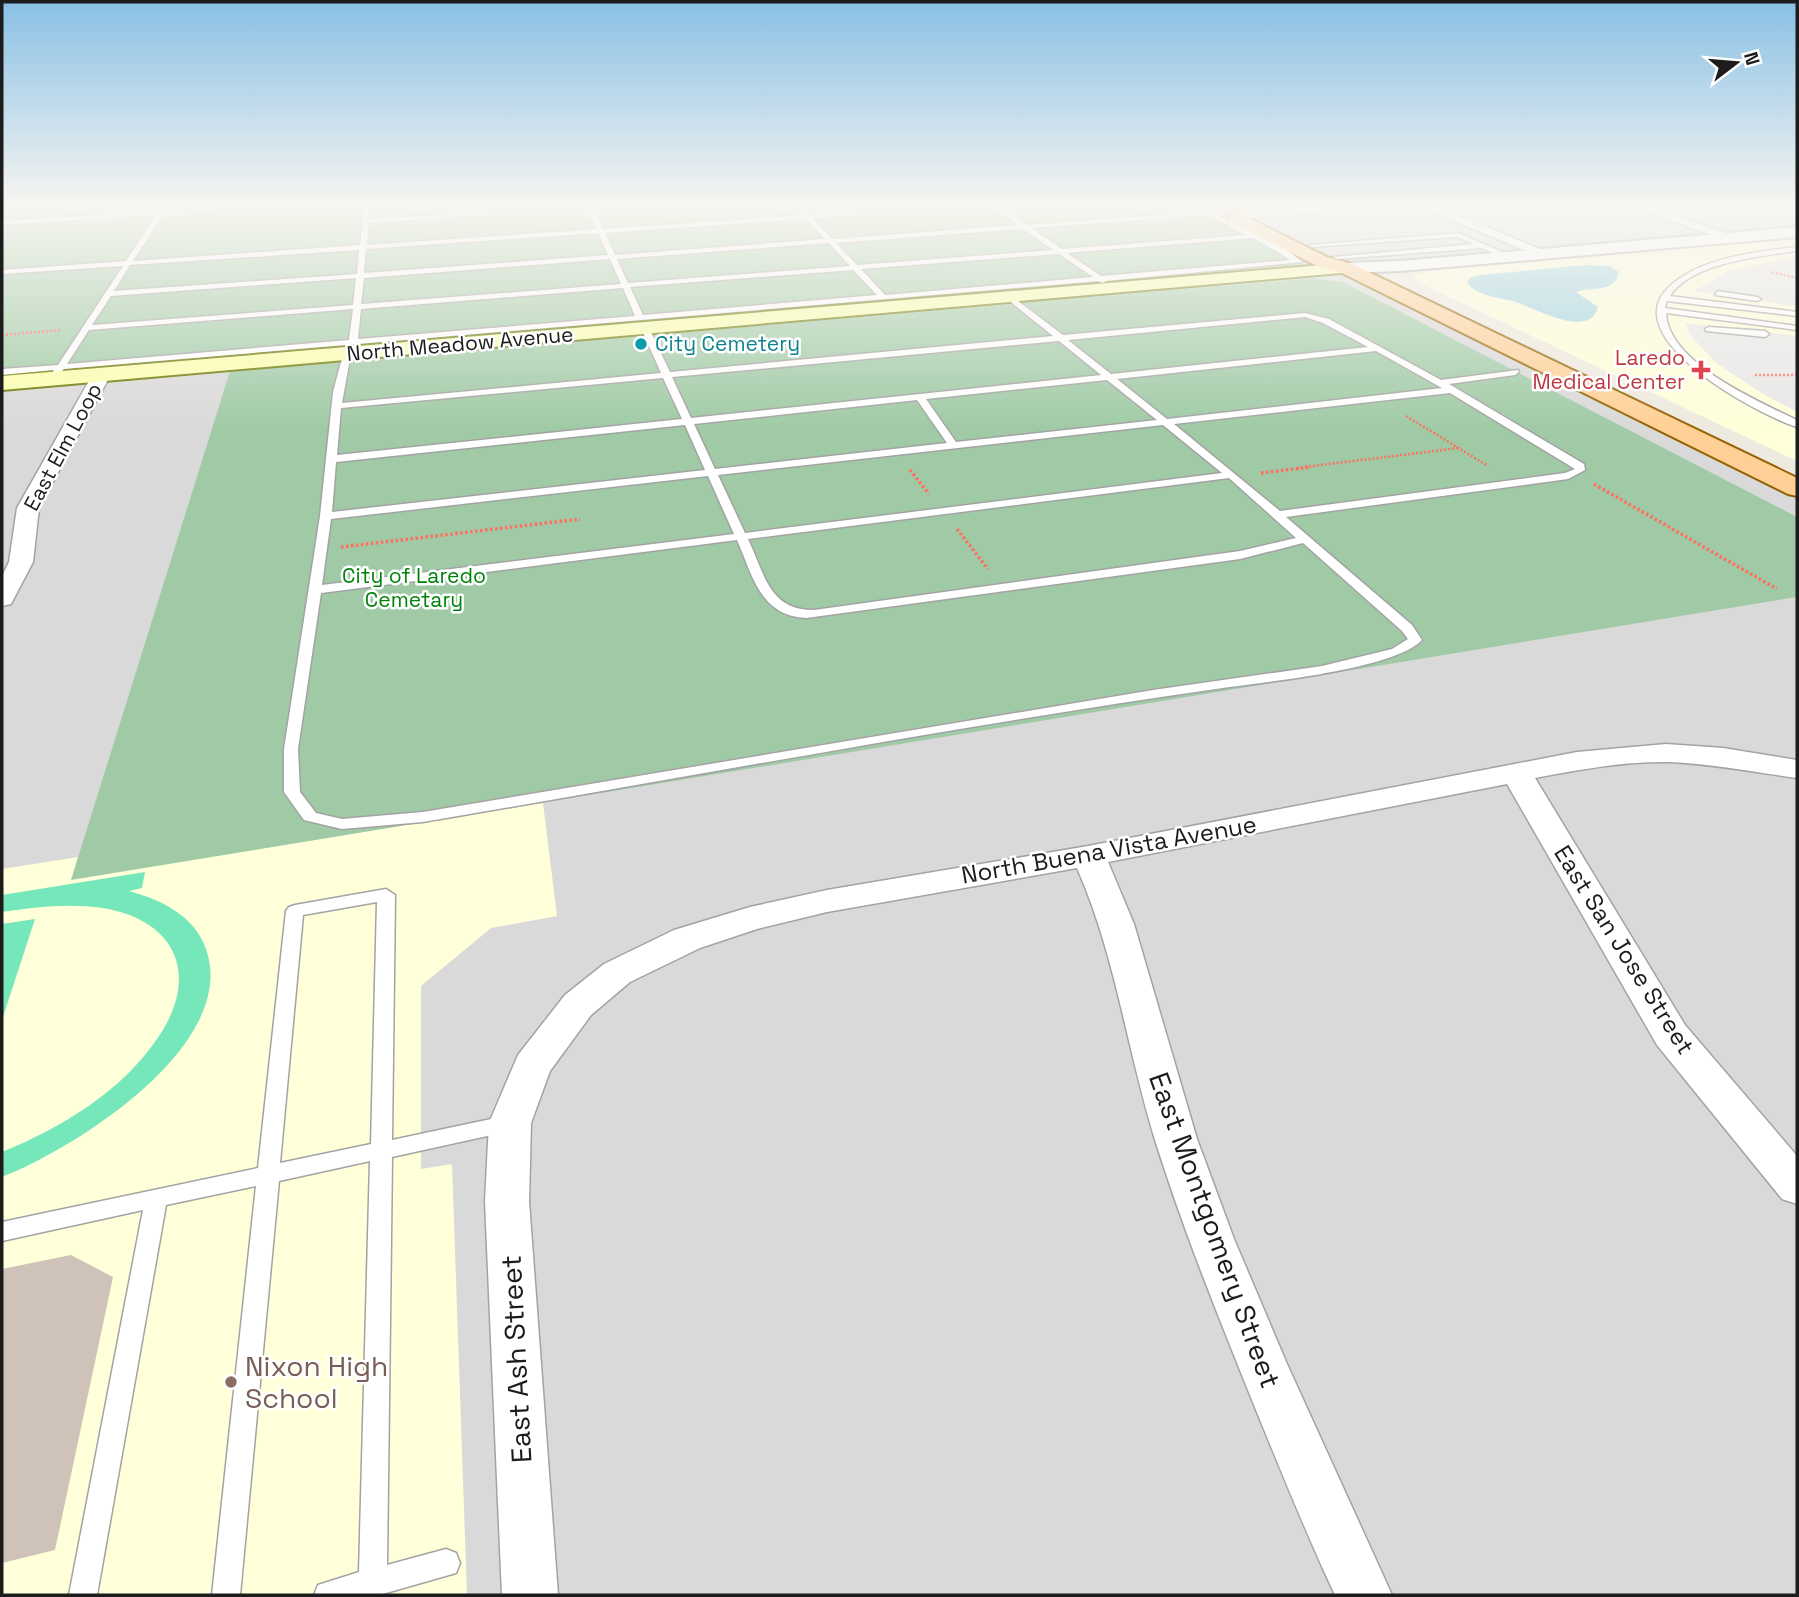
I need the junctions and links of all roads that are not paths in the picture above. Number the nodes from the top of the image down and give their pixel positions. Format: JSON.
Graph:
{"nodes":[{"id":1,"x":117,"y":283,"type":"edge"},
{"id":2,"x":269,"y":283,"type":"edge"},
{"id":3,"x":359,"y":283,"type":"edge"},
{"id":4,"x":623,"y":283,"type":"edge"},
{"id":5,"x":670,"y":283,"type":"edge"},
{"id":6,"x":870,"y":283,"type":"edge"},
{"id":7,"x":1085,"y":283,"type":"edge"},
{"id":8,"x":1128,"y":283,"type":"edge"},
{"id":9,"x":1395,"y":283,"type":"edge"},
{"id":10,"x":1678,"y":283,"type":"edge"},
{"id":11,"x":625,"y":286,"type":"junction"},
{"id":12,"x":1718,"y":293,"type":"dead end"},
{"id":13,"x":110,"y":294,"type":"junction"},
{"id":14,"x":1010,"y":297,"type":"junction"},
{"id":15,"x":1664,"y":298,"type":"junction"},
{"id":16,"x":885,"y":299,"type":"junction"},
{"id":17,"x":1769,"y":302,"type":"dead end"},
{"id":18,"x":357,"y":307,"type":"junction"},
{"id":19,"x":1660,"y":310,"type":"junction"},
{"id":20,"x":1797,"y":314,"type":"edge"},
{"id":21,"x":643,"y":324,"type":"junction"},
{"id":22,"x":88,"y":328,"type":"junction"},
{"id":23,"x":1797,"y":328,"type":"edge"},
{"id":24,"x":1709,"y":329,"type":"dead end"},
{"id":25,"x":1765,"y":334,"type":"dead end"},
{"id":26,"x":1060,"y":337,"type":"junction"},
{"id":27,"x":350,"y":349,"type":"junction"},
{"id":28,"x":1375,"y":349,"type":"junction"},
{"id":29,"x":2,"y":372,"type":"edge"},
{"id":30,"x":1515,"y":372,"type":"dead end"},
{"id":31,"x":57,"y":373,"type":"junction"},
{"id":32,"x":102,"y":374,"type":"junction"},
{"id":33,"x":667,"y":375,"type":"junction"},
{"id":34,"x":1109,"y":377,"type":"junction"},
{"id":35,"x":2,"y":383,"type":"edge"},
{"id":36,"x":1440,"y":383,"type":"junction"},
{"id":37,"x":1450,"y":390,"type":"junction"},
{"id":38,"x":920,"y":397,"type":"junction"},
{"id":39,"x":337,"y":407,"type":"junction"},
{"id":40,"x":688,"y":421,"type":"junction"},
{"id":41,"x":1166,"y":422,"type":"junction"},
{"id":42,"x":1797,"y":424,"type":"edge"},
{"id":43,"x":954,"y":446,"type":"junction"},
{"id":44,"x":332,"y":459,"type":"junction"},
{"id":45,"x":711,"y":473,"type":"junction"},
{"id":46,"x":1231,"y":475,"type":"junction"},
{"id":47,"x":1797,"y":488,"type":"edge"},
{"id":48,"x":1278,"y":515,"type":"junction"},
{"id":49,"x":326,"y":516,"type":"junction"},
{"id":50,"x":740,"y":537,"type":"junction"},
{"id":51,"x":1306,"y":539,"type":"junction"},
{"id":52,"x":315,"y":590,"type":"junction"},
{"id":53,"x":2,"y":599,"type":"edge"},
{"id":54,"x":1797,"y":769,"type":"edge"},
{"id":55,"x":1516,"y":772,"type":"junction"},
{"id":56,"x":1088,"y":856,"type":"junction"},
{"id":57,"x":510,"y":1123,"type":"junction"},
{"id":58,"x":382,"y":1151,"type":"junction"},
{"id":59,"x":269,"y":1174,"type":"junction"},
{"id":60,"x":1797,"y":1186,"type":"edge"},
{"id":61,"x":156,"y":1198,"type":"junction"},
{"id":62,"x":2,"y":1231,"type":"edge"},
{"id":63,"x":446,"y":1563,"type":"dead end"},
{"id":64,"x":373,"y":1583,"type":"junction"},
{"id":65,"x":83,"y":1595,"type":"edge"},
{"id":66,"x":226,"y":1595,"type":"edge"},
{"id":67,"x":328,"y":1595,"type":"edge"},
{"id":68,"x":530,"y":1595,"type":"edge"},
{"id":69,"x":1364,"y":1595,"type":"edge"}],
"edges":[{"from":1,"to":13,"type":"lane"},
{"from":2,"to":13,"type":"lane"},
{"from":3,"to":18,"type":"lane"},
{"from":4,"to":11,"type":"lane"},
{"from":5,"to":11,"type":"lane"},
{"from":6,"to":16,"type":"lane"},
{"from":7,"to":16,"type":"lane"},
{"from":8,"to":14,"type":"main road","name":"North Meadow Avenue"},
{"from":9,"to":47,"type":"main road"},
{"from":10,"to":15,"type":"lane"},
{"from":11,"to":18,"type":"lane"},
{"from":11,"to":21,"type":"lane"},
{"from":12,"to":17,"type":"lane"},
{"from":13,"to":22,"type":"lane"},
{"from":14,"to":21,"type":"main road","name":"North Meadow Avenue"},
{"from":14,"to":26,"type":"lane"},
{"from":15,"to":19,"type":"lane"},
{"from":15,"to":20,"type":"lane"},
{"from":16,"to":21,"type":"lane"},
{"from":18,"to":22,"type":"lane"},
{"from":18,"to":27,"type":"lane"},
{"from":19,"to":23,"type":"lane"},
{"from":19,"to":42,"type":"lane"},
{"from":21,"to":27,"type":"main road","name":"North Meadow Avenue"},
{"from":21,"to":33,"type":"lane"},
{"from":22,"to":31,"type":"lane"},
{"from":24,"to":25,"type":"lane"},
{"from":26,"to":28,"type":"lane"},
{"from":26,"to":33,"type":"lane"},
{"from":26,"to":34,"type":"lane"},
{"from":27,"to":31,"type":"lane"},
{"from":27,"to":32,"type":"main road","name":"North Meadow Avenue"},
{"from":27,"to":39,"type":"lane"},
{"from":28,"to":34,"type":"lane"},
{"from":28,"to":36,"type":"lane"},
{"from":29,"to":31,"type":"lane"},
{"from":30,"to":36,"type":"lane"},
{"from":31,"to":32,"type":"main road","name":"North Meadow Avenue"},
{"from":31,"to":35,"type":"main road","name":"North Meadow Avenue"},
{"from":32,"to":53,"type":"street","name":"East Elm Loop"},
{"from":33,"to":39,"type":"lane"},
{"from":33,"to":40,"type":"lane"},
{"from":34,"to":38,"type":"lane"},
{"from":34,"to":41,"type":"lane"},
{"from":36,"to":37,"type":"lane"},
{"from":37,"to":41,"type":"lane"},
{"from":37,"to":48,"type":"lane"},
{"from":38,"to":40,"type":"lane"},
{"from":38,"to":43,"type":"lane"},
{"from":39,"to":44,"type":"lane"},
{"from":40,"to":44,"type":"lane"},
{"from":40,"to":45,"type":"lane"},
{"from":41,"to":43,"type":"lane"},
{"from":41,"to":46,"type":"lane"},
{"from":43,"to":45,"type":"lane"},
{"from":44,"to":49,"type":"lane"},
{"from":45,"to":49,"type":"lane"},
{"from":45,"to":50,"type":"lane"},
{"from":46,"to":48,"type":"lane"},
{"from":46,"to":50,"type":"lane"},
{"from":48,"to":51,"type":"lane"},
{"from":49,"to":52,"type":"lane"},
{"from":50,"to":51,"type":"lane"},
{"from":50,"to":52,"type":"lane"},
{"from":51,"to":52,"type":"lane"},
{"from":54,"to":55,"type":"street","name":"North Buena Vista Avenue"},
{"from":55,"to":56,"type":"street","name":"North Buena Vista Avenue"},
{"from":55,"to":60,"type":"street","name":"East San Jose Street"},
{"from":56,"to":57,"type":"street","name":"North Buena Vista Avenue"},
{"from":56,"to":69,"type":"street","name":"East Montgomery Street"},
{"from":57,"to":58,"type":"lane"},
{"from":57,"to":68,"type":"street","name":"East Ash Street"},
{"from":58,"to":59,"type":"lane"},
{"from":58,"to":59,"type":"lane"},
{"from":58,"to":64,"type":"lane"},
{"from":59,"to":61,"type":"lane"},
{"from":59,"to":66,"type":"lane"},
{"from":61,"to":62,"type":"lane"},
{"from":61,"to":65,"type":"lane"},
{"from":63,"to":64,"type":"lane"},
{"from":64,"to":67,"type":"lane"}]}
